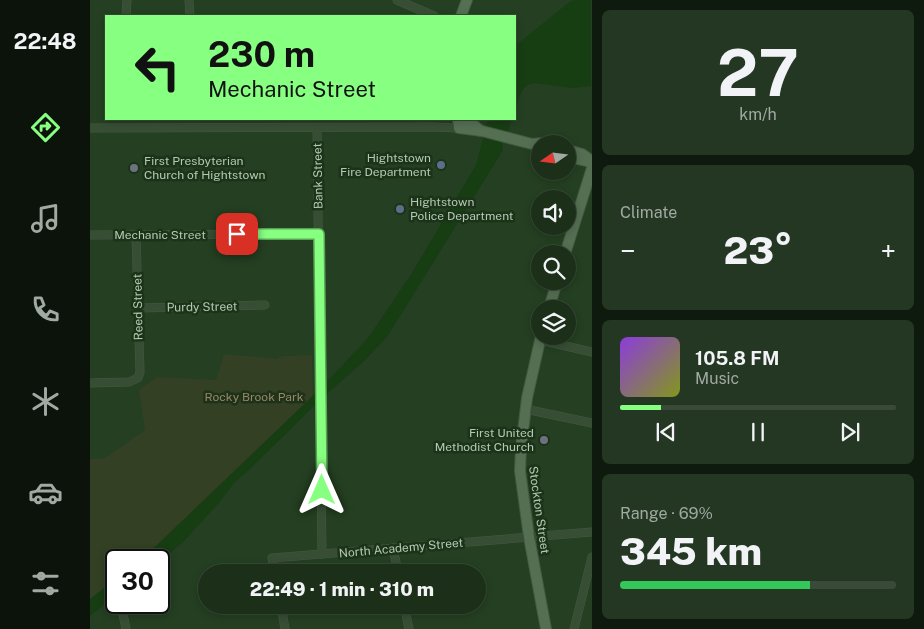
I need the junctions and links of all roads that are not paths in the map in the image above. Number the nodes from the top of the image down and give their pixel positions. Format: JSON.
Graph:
{"nodes":[{"id":1,"x":127,"y":0,"type":"edge"},
{"id":2,"x":189,"y":0,"type":"edge"},
{"id":3,"x":397,"y":0,"type":"edge"},
{"id":4,"x":467,"y":0,"type":"edge"},
{"id":5,"x":126,"y":15,"type":"edge"},
{"id":6,"x":190,"y":15,"type":"edge"},
{"id":7,"x":432,"y":15,"type":"edge"},
{"id":8,"x":461,"y":15,"type":"edge"},
{"id":9,"x":467,"y":120,"type":"edge"},
{"id":10,"x":458,"y":123,"type":"edge"},
{"id":11,"x":90,"y":128,"type":"edge"},
{"id":12,"x":318,"y":128,"type":"junction"},
{"id":13,"x":482,"y":131,"type":"junction"},
{"id":14,"x":531,"y":144,"type":"edge"},
{"id":15,"x":576,"y":152,"type":"edge"},
{"id":16,"x":576,"y":159,"type":"edge"},
{"id":17,"x":592,"y":162,"type":"edge"},
{"id":18,"x":592,"y":168,"type":"edge"},
{"id":19,"x":319,"y":234,"type":"junction"},
{"id":20,"x":90,"y":235,"type":"edge"},
{"id":21,"x":136,"y":235,"type":"junction"},
{"id":22,"x":568,"y":245,"type":"edge"},
{"id":23,"x":265,"y":305,"type":"dead end"},
{"id":24,"x":138,"y":308,"type":"junction"},
{"id":25,"x":538,"y":345,"type":"edge"},
{"id":26,"x":566,"y":345,"type":"edge"},
{"id":27,"x":592,"y":352,"type":"edge"},
{"id":28,"x":90,"y":383,"type":"edge"},
{"id":29,"x":525,"y":409,"type":"junction"},
{"id":30,"x":592,"y":423,"type":"edge"},
{"id":31,"x":592,"y":532,"type":"edge"},
{"id":32,"x":529,"y":537,"type":"junction"},
{"id":33,"x":394,"y":548,"type":"junction"},
{"id":34,"x":322,"y":554,"type":"junction"},
{"id":35,"x":592,"y":557,"type":"edge"},
{"id":36,"x":273,"y":564,"type":"edge"},
{"id":37,"x":397,"y":564,"type":"edge"},
{"id":38,"x":123,"y":614,"type":"edge"},
{"id":39,"x":282,"y":614,"type":"edge"},
{"id":40,"x":406,"y":614,"type":"edge"},
{"id":41,"x":126,"y":629,"type":"edge"},
{"id":42,"x":285,"y":629,"type":"edge"},
{"id":43,"x":408,"y":629,"type":"edge"},
{"id":44,"x":546,"y":629,"type":"edge"},
{"id":45,"x":574,"y":629,"type":"edge"}],
"edges":[{"from":1,"to":5,"type":"street"},
{"from":2,"to":6,"type":"street"},
{"from":3,"to":7,"type":"street"},
{"from":4,"to":8,"type":"main road"},
{"from":9,"to":13,"type":"main road"},
{"from":10,"to":12,"type":"street"},
{"from":10,"to":13,"type":"main road"},
{"from":11,"to":12,"type":"street"},
{"from":12,"to":19,"type":"street","name":"Bank Street"},
{"from":13,"to":14,"type":"main road"},
{"from":15,"to":17,"type":"main road"},
{"from":16,"to":17,"type":"main road"},
{"from":18,"to":22,"type":"main road"},
{"from":19,"to":21,"type":"street","name":"Mechanic Street"},
{"from":19,"to":34,"type":"street","name":"Bank Street"},
{"from":20,"to":21,"type":"street","name":"Mechanic Street"},
{"from":21,"to":24,"type":"street","name":"Reed Street"},
{"from":23,"to":24,"type":"street","name":"Purdy Street"},
{"from":24,"to":28,"type":"street","name":"Reed Street"},
{"from":25,"to":29,"type":"main road","name":"Stockton Street"},
{"from":26,"to":27,"type":"street"},
{"from":29,"to":30,"type":"street"},
{"from":29,"to":32,"type":"main road","name":"Stockton Street"},
{"from":31,"to":32,"type":"street","name":"North Academy Street"},
{"from":32,"to":33,"type":"street","name":"North Academy Street"},
{"from":32,"to":44,"type":"main road","name":"Stockton Street"},
{"from":33,"to":34,"type":"street","name":"North Academy Street"},
{"from":33,"to":37,"type":"street"},
{"from":34,"to":36,"type":"street","name":"North Academy Street"},
{"from":35,"to":45,"type":"street"},
{"from":38,"to":41,"type":"street"},
{"from":39,"to":42,"type":"street"},
{"from":40,"to":43,"type":"street"}]}
